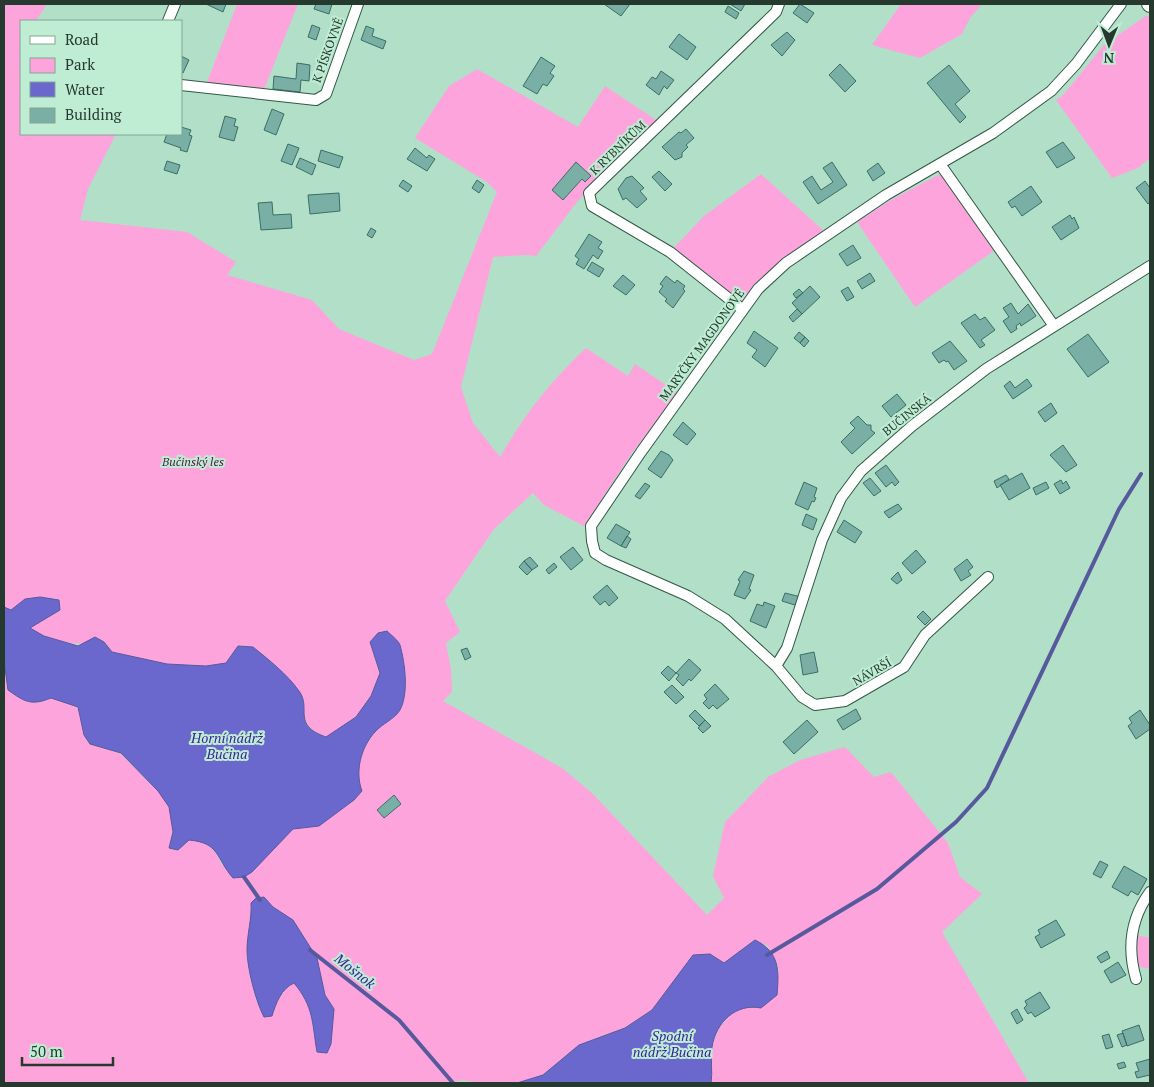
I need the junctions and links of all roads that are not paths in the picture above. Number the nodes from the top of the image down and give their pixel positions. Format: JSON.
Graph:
{"nodes":[{"id":1,"x":175,"y":4,"type":"edge"},
{"id":2,"x":358,"y":4,"type":"edge"},
{"id":3,"x":779,"y":4,"type":"edge"},
{"id":4,"x":1121,"y":4,"type":"edge"},
{"id":5,"x":168,"y":20,"type":"edge"},
{"id":6,"x":182,"y":86,"type":"edge"},
{"id":7,"x":940,"y":164,"type":"junction"},
{"id":8,"x":1150,"y":266,"type":"edge"},
{"id":9,"x":742,"y":309,"type":"junction"},
{"id":10,"x":1054,"y":326,"type":"junction"},
{"id":11,"x":988,"y":577,"type":"dead end"},
{"id":12,"x":776,"y":666,"type":"junction"},
{"id":13,"x":1150,"y":892,"type":"edge"},
{"id":14,"x":1136,"y":979,"type":"dead end"}],
"edges":[{"from":1,"to":5,"type":"street"},
{"from":2,"to":6,"type":"street","name":"K PÍSKOVNĚ"},
{"from":3,"to":9,"type":"street","name":"K RYBNÍKŮM"},
{"from":4,"to":7,"type":"street","name":"MARYČKY MAGDONOVÉ"},
{"from":7,"to":9,"type":"street","name":"MARYČKY MAGDONOVÉ"},
{"from":7,"to":10,"type":"street"},
{"from":8,"to":10,"type":"street","name":"BUČINSKÁ"},
{"from":9,"to":12,"type":"street","name":"MARYČKY MAGDONOVÉ"},
{"from":10,"to":12,"type":"street","name":"BUČINSKÁ"},
{"from":11,"to":12,"type":"street","name":"NÁVRŠÍ"},
{"from":13,"to":14,"type":"street"}]}
